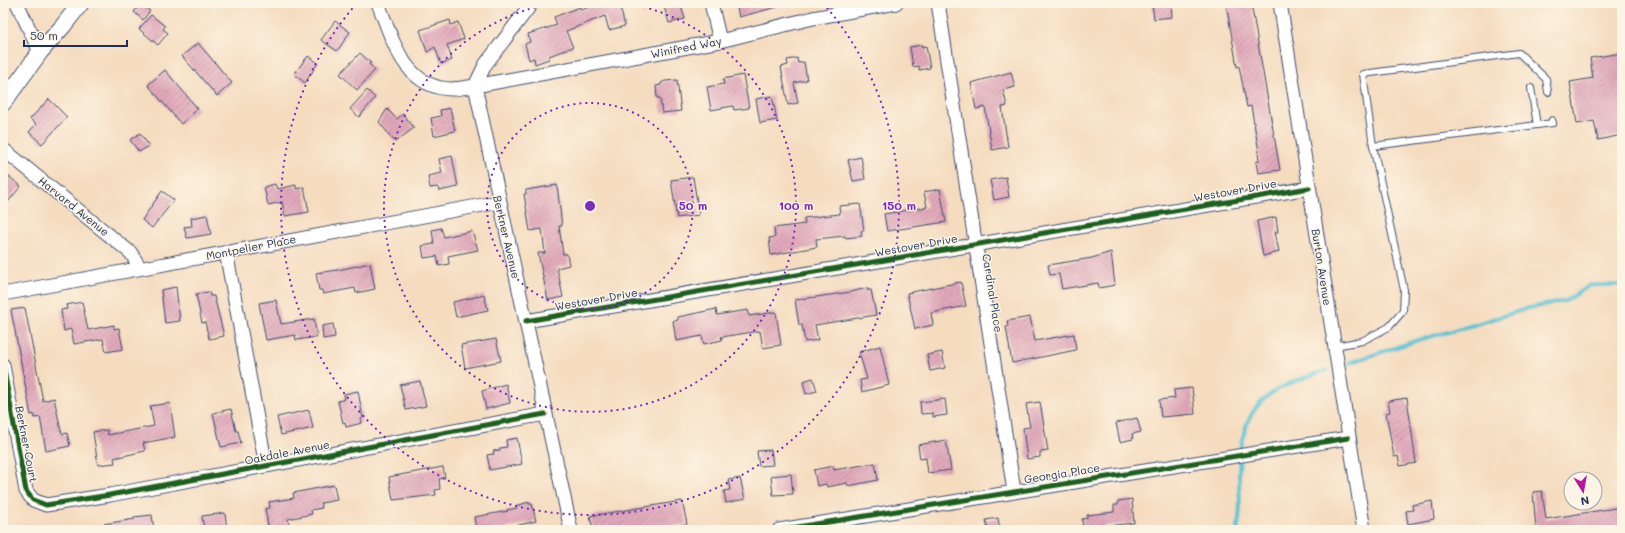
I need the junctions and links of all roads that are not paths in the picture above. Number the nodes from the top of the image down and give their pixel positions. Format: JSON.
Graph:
{"nodes":[{"id":1,"x":16,"y":3,"type":"edge"},
{"id":2,"x":80,"y":3,"type":"edge"},
{"id":3,"x":378,"y":3,"type":"edge"},
{"id":4,"x":532,"y":3,"type":"edge"},
{"id":5,"x":711,"y":3,"type":"edge"},
{"id":6,"x":896,"y":3,"type":"edge"},
{"id":7,"x":938,"y":3,"type":"edge"},
{"id":8,"x":1280,"y":3,"type":"edge"},
{"id":9,"x":720,"y":41,"type":"junction"},
{"id":10,"x":40,"y":52,"type":"junction"},
{"id":11,"x":475,"y":86,"type":"junction"},
{"id":12,"x":1531,"y":88,"type":"dead end"},
{"id":13,"x":1548,"y":92,"type":"dead end"},
{"id":14,"x":3,"y":103,"type":"edge"},
{"id":15,"x":1552,"y":120,"type":"dead end"},
{"id":16,"x":1537,"y":125,"type":"junction"},
{"id":17,"x":1373,"y":146,"type":"junction"},
{"id":18,"x":3,"y":150,"type":"edge"},
{"id":19,"x":1309,"y":188,"type":"junction"},
{"id":20,"x":499,"y":202,"type":"junction"},
{"id":21,"x":976,"y":245,"type":"junction"},
{"id":22,"x":226,"y":252,"type":"junction"},
{"id":23,"x":140,"y":268,"type":"junction"},
{"id":24,"x":3,"y":294,"type":"edge"},
{"id":25,"x":526,"y":322,"type":"junction"},
{"id":26,"x":1335,"y":346,"type":"junction"},
{"id":27,"x":3,"y":365,"type":"edge"},
{"id":28,"x":545,"y":414,"type":"junction"},
{"id":29,"x":1348,"y":438,"type":"junction"},
{"id":30,"x":266,"y":466,"type":"junction"},
{"id":31,"x":1014,"y":491,"type":"junction"},
{"id":32,"x":33,"y":500,"type":"joint"},
{"id":33,"x":571,"y":530,"type":"edge"},
{"id":34,"x":779,"y":530,"type":"edge"},
{"id":35,"x":1364,"y":530,"type":"edge"}],
"edges":[{"from":1,"to":10,"type":"street"},
{"from":2,"to":10,"type":"street"},
{"from":3,"to":11,"type":"street"},
{"from":4,"to":11,"type":"street"},
{"from":5,"to":9,"type":"street"},
{"from":6,"to":9,"type":"street","name":"Winifred Way"},
{"from":7,"to":21,"type":"street","name":"Cardinal Place"},
{"from":8,"to":19,"type":"street","name":"Burton Avenue"},
{"from":9,"to":11,"type":"street","name":"Winifred Way"},
{"from":10,"to":14,"type":"street"},
{"from":11,"to":20,"type":"street","name":"Berkner Avenue"},
{"from":12,"to":16,"type":"lane"},
{"from":13,"to":17,"type":"lane"},
{"from":15,"to":16,"type":"lane"},
{"from":16,"to":17,"type":"lane"},
{"from":17,"to":26,"type":"lane"},
{"from":18,"to":23,"type":"street","name":"Harvard Avenue"},
{"from":19,"to":21,"type":"street","name":"Westover Drive"},
{"from":19,"to":26,"type":"street","name":"Burton Avenue"},
{"from":20,"to":22,"type":"street","name":"Montpelier Place"},
{"from":20,"to":25,"type":"street","name":"Berkner Avenue"},
{"from":21,"to":25,"type":"street","name":"Westover Drive"},
{"from":21,"to":31,"type":"street","name":"Cardinal Place"},
{"from":22,"to":23,"type":"street","name":"Montpelier Place"},
{"from":22,"to":30,"type":"street"},
{"from":23,"to":24,"type":"street","name":"Montpelier Place"},
{"from":25,"to":28,"type":"street","name":"Berkner Avenue"},
{"from":26,"to":29,"type":"street","name":"Burton Avenue"},
{"from":27,"to":32,"type":"street","name":"Berkner Court"},
{"from":28,"to":30,"type":"street","name":"Oakdale Avenue"},
{"from":28,"to":33,"type":"street","name":"Berkner Avenue"},
{"from":29,"to":31,"type":"street","name":"Georgia Place"},
{"from":29,"to":35,"type":"street","name":"Burton Avenue"},
{"from":30,"to":32,"type":"street","name":"Oakdale Avenue"},
{"from":31,"to":34,"type":"street","name":"Georgia Place"}]}
